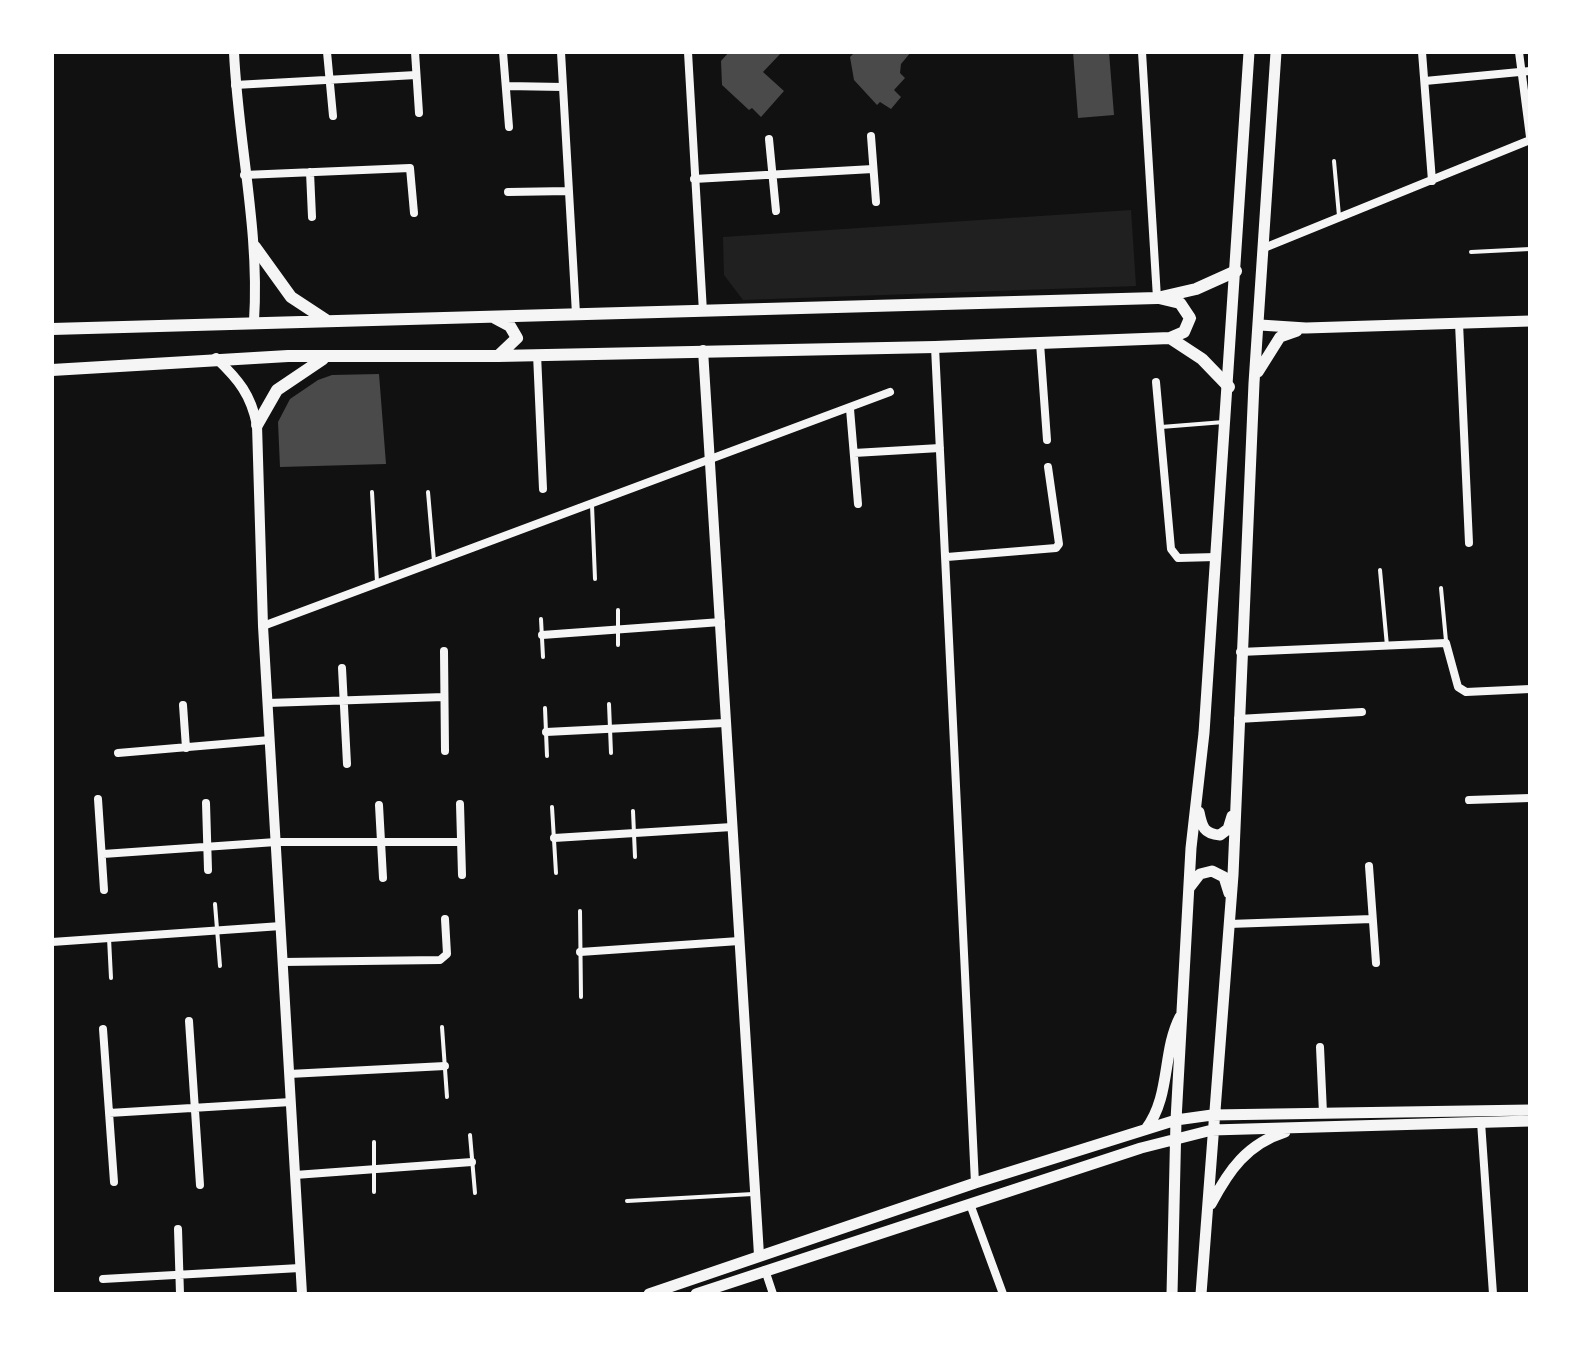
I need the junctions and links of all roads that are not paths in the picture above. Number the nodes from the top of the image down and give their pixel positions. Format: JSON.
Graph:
{"nodes":[{"id":1,"x":234,"y":52,"type":"edge"},
{"id":2,"x":327,"y":52,"type":"edge"},
{"id":3,"x":415,"y":52,"type":"edge"},
{"id":4,"x":503,"y":52,"type":"edge"},
{"id":5,"x":561,"y":52,"type":"edge"},
{"id":6,"x":688,"y":52,"type":"edge"},
{"id":7,"x":1142,"y":52,"type":"edge"},
{"id":8,"x":1249,"y":52,"type":"edge"},
{"id":9,"x":1276,"y":52,"type":"edge"},
{"id":10,"x":1422,"y":52,"type":"edge"},
{"id":11,"x":1519,"y":52,"type":"edge"},
{"id":12,"x":1525,"y":71,"type":"edge"},
{"id":13,"x":416,"y":75,"type":"junction"},
{"id":14,"x":330,"y":80,"type":"junction"},
{"id":15,"x":1425,"y":81,"type":"junction"},
{"id":16,"x":235,"y":85,"type":"junction"},
{"id":17,"x":506,"y":86,"type":"junction"},
{"id":18,"x":563,"y":87,"type":"junction"},
{"id":19,"x":419,"y":113,"type":"dead end"},
{"id":20,"x":333,"y":116,"type":"dead end"},
{"id":21,"x":509,"y":127,"type":"dead end"},
{"id":22,"x":871,"y":136,"type":"dead end"},
{"id":23,"x":1530,"y":138,"type":"edge"},
{"id":24,"x":769,"y":139,"type":"dead end"},
{"id":25,"x":1334,"y":161,"type":"dead end"},
{"id":26,"x":873,"y":169,"type":"junction"},
{"id":27,"x":310,"y":172,"type":"junction"},
{"id":28,"x":244,"y":175,"type":"junction"},
{"id":29,"x":773,"y":177,"type":"junction"},
{"id":30,"x":694,"y":179,"type":"junction"},
{"id":31,"x":1432,"y":181,"type":"junction"},
{"id":32,"x":569,"y":191,"type":"junction"},
{"id":33,"x":508,"y":192,"type":"dead end"},
{"id":34,"x":876,"y":202,"type":"dead end"},
{"id":35,"x":776,"y":211,"type":"dead end"},
{"id":36,"x":414,"y":213,"type":"dead end"},
{"id":37,"x":312,"y":217,"type":"dead end"},
{"id":38,"x":1339,"y":219,"type":"junction"},
{"id":39,"x":255,"y":247,"type":"junction"},
{"id":40,"x":1264,"y":248,"type":"junction"},
{"id":41,"x":1530,"y":249,"type":"edge"},
{"id":42,"x":1471,"y":252,"type":"dead end"},
{"id":43,"x":1236,"y":271,"type":"junction"},
{"id":44,"x":1157,"y":298,"type":"junction"},
{"id":45,"x":703,"y":312,"type":"junction"},
{"id":46,"x":576,"y":314,"type":"junction"},
{"id":47,"x":493,"y":317,"type":"junction"},
{"id":48,"x":326,"y":320,"type":"junction"},
{"id":49,"x":254,"y":321,"type":"junction"},
{"id":50,"x":1530,"y":321,"type":"edge"},
{"id":51,"x":1459,"y":323,"type":"junction"},
{"id":52,"x":1260,"y":325,"type":"junction"},
{"id":53,"x":1306,"y":328,"type":"junction"},
{"id":54,"x":52,"y":329,"type":"edge"},
{"id":55,"x":1170,"y":338,"type":"junction"},
{"id":56,"x":1040,"y":343,"type":"junction"},
{"id":57,"x":935,"y":347,"type":"junction"},
{"id":58,"x":703,"y":350,"type":"junction"},
{"id":59,"x":537,"y":354,"type":"junction"},
{"id":60,"x":331,"y":356,"type":"junction"},
{"id":61,"x":498,"y":356,"type":"junction"},
{"id":62,"x":216,"y":358,"type":"junction"},
{"id":63,"x":52,"y":370,"type":"edge"},
{"id":64,"x":1156,"y":382,"type":"dead end"},
{"id":65,"x":1254,"y":383,"type":"junction"},
{"id":66,"x":1229,"y":387,"type":"junction"},
{"id":67,"x":890,"y":392,"type":"dead end"},
{"id":68,"x":850,"y":409,"type":"junction"},
{"id":69,"x":1226,"y":422,"type":"junction"},
{"id":70,"x":257,"y":425,"type":"junction"},
{"id":71,"x":1159,"y":427,"type":"junction"},
{"id":72,"x":1047,"y":440,"type":"dead end"},
{"id":73,"x":940,"y":448,"type":"junction"},
{"id":74,"x":854,"y":453,"type":"junction"},
{"id":75,"x":708,"y":462,"type":"junction"},
{"id":76,"x":1048,"y":467,"type":"dead end"},
{"id":77,"x":543,"y":489,"type":"dead end"},
{"id":78,"x":372,"y":492,"type":"dead end"},
{"id":79,"x":428,"y":492,"type":"dead end"},
{"id":80,"x":592,"y":503,"type":"junction"},
{"id":81,"x":858,"y":504,"type":"dead end"},
{"id":82,"x":1469,"y":543,"type":"dead end"},
{"id":83,"x":947,"y":557,"type":"junction"},
{"id":84,"x":1216,"y":557,"type":"junction"},
{"id":85,"x":434,"y":563,"type":"junction"},
{"id":86,"x":1380,"y":570,"type":"dead end"},
{"id":87,"x":595,"y":579,"type":"dead end"},
{"id":88,"x":377,"y":585,"type":"junction"},
{"id":89,"x":1441,"y":588,"type":"dead end"},
{"id":90,"x":618,"y":610,"type":"dead end"},
{"id":91,"x":541,"y":619,"type":"dead end"},
{"id":92,"x":721,"y":622,"type":"junction"},
{"id":93,"x":263,"y":626,"type":"junction"},
{"id":94,"x":618,"y":630,"type":"junction"},
{"id":95,"x":542,"y":635,"type":"junction"},
{"id":96,"x":1446,"y":643,"type":"junction"},
{"id":97,"x":618,"y":645,"type":"dead end"},
{"id":98,"x":1387,"y":646,"type":"junction"},
{"id":99,"x":444,"y":651,"type":"dead end"},
{"id":100,"x":1240,"y":652,"type":"junction"},
{"id":101,"x":543,"y":657,"type":"dead end"},
{"id":102,"x":342,"y":668,"type":"dead end"},
{"id":103,"x":1530,"y":689,"type":"edge"},
{"id":104,"x":444,"y":697,"type":"junction"},
{"id":105,"x":344,"y":700,"type":"junction"},
{"id":106,"x":268,"y":703,"type":"junction"},
{"id":107,"x":609,"y":704,"type":"dead end"},
{"id":108,"x":183,"y":705,"type":"dead end"},
{"id":109,"x":545,"y":708,"type":"dead end"},
{"id":110,"x":1362,"y":712,"type":"dead end"},
{"id":111,"x":1237,"y":719,"type":"junction"},
{"id":112,"x":725,"y":723,"type":"junction"},
{"id":113,"x":610,"y":729,"type":"junction"},
{"id":114,"x":546,"y":732,"type":"junction"},
{"id":115,"x":270,"y":740,"type":"junction"},
{"id":116,"x":186,"y":748,"type":"junction"},
{"id":117,"x":445,"y":751,"type":"dead end"},
{"id":118,"x":118,"y":753,"type":"dead end"},
{"id":119,"x":611,"y":753,"type":"dead end"},
{"id":120,"x":547,"y":756,"type":"dead end"},
{"id":121,"x":347,"y":764,"type":"dead end"},
{"id":122,"x":1530,"y":798,"type":"edge"},
{"id":123,"x":98,"y":799,"type":"dead end"},
{"id":124,"x":1469,"y":800,"type":"dead end"},
{"id":125,"x":206,"y":803,"type":"dead end"},
{"id":126,"x":460,"y":804,"type":"dead end"},
{"id":127,"x":1197,"y":804,"type":"junction"},
{"id":128,"x":379,"y":805,"type":"dead end"},
{"id":129,"x":552,"y":807,"type":"dead end"},
{"id":130,"x":1235,"y":808,"type":"junction"},
{"id":131,"x":633,"y":811,"type":"dead end"},
{"id":132,"x":732,"y":827,"type":"junction"},
{"id":133,"x":633,"y":833,"type":"junction"},
{"id":134,"x":554,"y":838,"type":"junction"},
{"id":135,"x":276,"y":842,"type":"junction"},
{"id":136,"x":381,"y":842,"type":"junction"},
{"id":137,"x":461,"y":842,"type":"junction"},
{"id":138,"x":208,"y":847,"type":"junction"},
{"id":139,"x":103,"y":854,"type":"junction"},
{"id":140,"x":635,"y":857,"type":"dead end"},
{"id":141,"x":1369,"y":866,"type":"dead end"},
{"id":142,"x":208,"y":870,"type":"dead end"},
{"id":143,"x":556,"y":873,"type":"dead end"},
{"id":144,"x":462,"y":875,"type":"dead end"},
{"id":145,"x":383,"y":878,"type":"dead end"},
{"id":146,"x":1189,"y":888,"type":"junction"},
{"id":147,"x":104,"y":890,"type":"dead end"},
{"id":148,"x":1231,"y":897,"type":"junction"},
{"id":149,"x":215,"y":904,"type":"dead end"},
{"id":150,"x":580,"y":911,"type":"dead end"},
{"id":151,"x":445,"y":919,"type":"dead end"},
{"id":152,"x":1372,"y":919,"type":"junction"},
{"id":153,"x":1229,"y":924,"type":"junction"},
{"id":154,"x":281,"y":926,"type":"junction"},
{"id":155,"x":217,"y":930,"type":"junction"},
{"id":156,"x":109,"y":938,"type":"junction"},
{"id":157,"x":739,"y":941,"type":"junction"},
{"id":158,"x":52,"y":942,"type":"edge"},
{"id":159,"x":580,"y":952,"type":"junction"},
{"id":160,"x":282,"y":962,"type":"junction"},
{"id":161,"x":1376,"y":963,"type":"dead end"},
{"id":162,"x":220,"y":966,"type":"dead end"},
{"id":163,"x":111,"y":978,"type":"dead end"},
{"id":164,"x":581,"y":997,"type":"dead end"},
{"id":165,"x":1182,"y":1012,"type":"junction"},
{"id":166,"x":189,"y":1021,"type":"dead end"},
{"id":167,"x":442,"y":1027,"type":"dead end"},
{"id":168,"x":103,"y":1029,"type":"dead end"},
{"id":169,"x":1320,"y":1047,"type":"dead end"},
{"id":170,"x":445,"y":1066,"type":"junction"},
{"id":171,"x":289,"y":1074,"type":"junction"},
{"id":172,"x":447,"y":1097,"type":"dead end"},
{"id":173,"x":291,"y":1102,"type":"junction"},
{"id":174,"x":196,"y":1107,"type":"junction"},
{"id":175,"x":1530,"y":1110,"type":"edge"},
{"id":176,"x":109,"y":1113,"type":"junction"},
{"id":177,"x":1323,"y":1113,"type":"junction"},
{"id":178,"x":1212,"y":1115,"type":"junction"},
{"id":179,"x":1176,"y":1120,"type":"junction"},
{"id":180,"x":1530,"y":1121,"type":"edge"},
{"id":181,"x":1481,"y":1122,"type":"junction"},
{"id":182,"x":1295,"y":1128,"type":"junction"},
{"id":183,"x":1145,"y":1129,"type":"junction"},
{"id":184,"x":1212,"y":1130,"type":"junction"},
{"id":185,"x":470,"y":1135,"type":"dead end"},
{"id":186,"x":1176,"y":1138,"type":"junction"},
{"id":187,"x":374,"y":1142,"type":"dead end"},
{"id":188,"x":472,"y":1162,"type":"junction"},
{"id":189,"x":374,"y":1169,"type":"junction"},
{"id":190,"x":295,"y":1175,"type":"junction"},
{"id":191,"x":114,"y":1182,"type":"dead end"},
{"id":192,"x":975,"y":1183,"type":"junction"},
{"id":193,"x":200,"y":1185,"type":"dead end"},
{"id":194,"x":374,"y":1192,"type":"dead end"},
{"id":195,"x":475,"y":1193,"type":"dead end"},
{"id":196,"x":755,"y":1194,"type":"junction"},
{"id":197,"x":627,"y":1201,"type":"dead end"},
{"id":198,"x":970,"y":1204,"type":"junction"},
{"id":199,"x":1209,"y":1208,"type":"junction"},
{"id":200,"x":178,"y":1229,"type":"dead end"},
{"id":201,"x":759,"y":1255,"type":"junction"},
{"id":202,"x":300,"y":1268,"type":"junction"},
{"id":203,"x":765,"y":1270,"type":"junction"},
{"id":204,"x":179,"y":1275,"type":"junction"},
{"id":205,"x":103,"y":1279,"type":"dead end"},
{"id":206,"x":673,"y":1290,"type":"edge"},
{"id":207,"x":180,"y":1294,"type":"edge"},
{"id":208,"x":302,"y":1294,"type":"edge"},
{"id":209,"x":649,"y":1294,"type":"edge"},
{"id":210,"x":696,"y":1294,"type":"edge"},
{"id":211,"x":773,"y":1294,"type":"edge"},
{"id":212,"x":1003,"y":1294,"type":"edge"},
{"id":213,"x":1172,"y":1294,"type":"edge"},
{"id":214,"x":1201,"y":1294,"type":"edge"},
{"id":215,"x":1493,"y":1294,"type":"edge"}],
"edges":[{"from":1,"to":16,"type":"street"},
{"from":2,"to":14,"type":"street"},
{"from":3,"to":13,"type":"street"},
{"from":4,"to":17,"type":"street"},
{"from":5,"to":18,"type":"street"},
{"from":6,"to":30,"type":"street"},
{"from":7,"to":44,"type":"street"},
{"from":8,"to":43,"type":"main road"},
{"from":9,"to":40,"type":"main road"},
{"from":10,"to":15,"type":"street"},
{"from":11,"to":12,"type":"street"},
{"from":12,"to":15,"type":"street"},
{"from":12,"to":23,"type":"street"},
{"from":13,"to":14,"type":"street"},
{"from":13,"to":19,"type":"street"},
{"from":14,"to":16,"type":"street"},
{"from":14,"to":20,"type":"street"},
{"from":15,"to":31,"type":"street"},
{"from":16,"to":28,"type":"street"},
{"from":17,"to":18,"type":"street"},
{"from":17,"to":21,"type":"street"},
{"from":18,"to":32,"type":"street"},
{"from":22,"to":26,"type":"street"},
{"from":23,"to":31,"type":"street"},
{"from":24,"to":29,"type":"street"},
{"from":25,"to":38,"type":"lane"},
{"from":26,"to":29,"type":"street"},
{"from":26,"to":34,"type":"street"},
{"from":27,"to":28,"type":"street"},
{"from":27,"to":36,"type":"street"},
{"from":27,"to":37,"type":"street"},
{"from":28,"to":39,"type":"street"},
{"from":29,"to":30,"type":"street"},
{"from":29,"to":35,"type":"street"},
{"from":30,"to":45,"type":"street"},
{"from":31,"to":38,"type":"street"},
{"from":32,"to":33,"type":"street"},
{"from":32,"to":46,"type":"street"},
{"from":38,"to":40,"type":"street"},
{"from":39,"to":48,"type":"main road"},
{"from":39,"to":49,"type":"street"},
{"from":40,"to":52,"type":"main road"},
{"from":41,"to":42,"type":"lane"},
{"from":43,"to":44,"type":"main road"},
{"from":43,"to":66,"type":"main road"},
{"from":44,"to":45,"type":"main road"},
{"from":44,"to":55,"type":"main road"},
{"from":45,"to":46,"type":"main road"},
{"from":46,"to":47,"type":"main road"},
{"from":47,"to":48,"type":"main road"},
{"from":47,"to":61,"type":"main road"},
{"from":48,"to":49,"type":"main road"},
{"from":49,"to":54,"type":"main road"},
{"from":50,"to":51,"type":"main road"},
{"from":51,"to":53,"type":"main road"},
{"from":51,"to":82,"type":"street"},
{"from":52,"to":53,"type":"main road"},
{"from":52,"to":65,"type":"main road"},
{"from":53,"to":65,"type":"main road"},
{"from":55,"to":56,"type":"main road"},
{"from":55,"to":66,"type":"main road"},
{"from":56,"to":57,"type":"main road"},
{"from":56,"to":72,"type":"street"},
{"from":57,"to":58,"type":"main road"},
{"from":57,"to":73,"type":"street"},
{"from":58,"to":59,"type":"main road"},
{"from":58,"to":75,"type":"street"},
{"from":59,"to":61,"type":"main road"},
{"from":59,"to":77,"type":"street"},
{"from":60,"to":61,"type":"main road"},
{"from":60,"to":62,"type":"main road"},
{"from":60,"to":70,"type":"main road"},
{"from":62,"to":63,"type":"main road"},
{"from":62,"to":70,"type":"street"},
{"from":64,"to":71,"type":"street"},
{"from":65,"to":100,"type":"main road"},
{"from":66,"to":69,"type":"main road"},
{"from":67,"to":68,"type":"street"},
{"from":68,"to":74,"type":"street"},
{"from":68,"to":75,"type":"street"},
{"from":69,"to":71,"type":"lane"},
{"from":69,"to":84,"type":"main road"},
{"from":70,"to":93,"type":"street"},
{"from":71,"to":84,"type":"street"},
{"from":73,"to":74,"type":"street"},
{"from":73,"to":83,"type":"street"},
{"from":74,"to":81,"type":"street"},
{"from":75,"to":80,"type":"street"},
{"from":75,"to":92,"type":"street"},
{"from":76,"to":83,"type":"street"},
{"from":78,"to":88,"type":"lane"},
{"from":79,"to":85,"type":"lane"},
{"from":80,"to":85,"type":"street"},
{"from":80,"to":87,"type":"lane"},
{"from":83,"to":192,"type":"street"},
{"from":84,"to":127,"type":"main road"},
{"from":85,"to":88,"type":"street"},
{"from":86,"to":98,"type":"lane"},
{"from":88,"to":93,"type":"street"},
{"from":89,"to":96,"type":"lane"},
{"from":90,"to":94,"type":"lane"},
{"from":91,"to":95,"type":"lane"},
{"from":92,"to":94,"type":"street"},
{"from":92,"to":112,"type":"street"},
{"from":93,"to":106,"type":"street"},
{"from":94,"to":95,"type":"street"},
{"from":94,"to":97,"type":"lane"},
{"from":95,"to":101,"type":"lane"},
{"from":96,"to":98,"type":"street"},
{"from":96,"to":103,"type":"street"},
{"from":98,"to":100,"type":"street"},
{"from":99,"to":104,"type":"street"},
{"from":100,"to":111,"type":"main road"},
{"from":102,"to":105,"type":"street"},
{"from":104,"to":105,"type":"street"},
{"from":104,"to":117,"type":"street"},
{"from":105,"to":106,"type":"street"},
{"from":105,"to":121,"type":"street"},
{"from":106,"to":115,"type":"street"},
{"from":107,"to":113,"type":"lane"},
{"from":108,"to":116,"type":"street"},
{"from":109,"to":114,"type":"lane"},
{"from":110,"to":111,"type":"street"},
{"from":111,"to":130,"type":"main road"},
{"from":112,"to":113,"type":"street"},
{"from":112,"to":132,"type":"street"},
{"from":113,"to":114,"type":"street"},
{"from":113,"to":119,"type":"lane"},
{"from":114,"to":120,"type":"lane"},
{"from":115,"to":116,"type":"street"},
{"from":115,"to":135,"type":"street"},
{"from":116,"to":118,"type":"street"},
{"from":122,"to":124,"type":"street"},
{"from":123,"to":139,"type":"street"},
{"from":125,"to":138,"type":"street"},
{"from":126,"to":137,"type":"street"},
{"from":127,"to":130,"type":"main road"},
{"from":127,"to":146,"type":"main road"},
{"from":128,"to":136,"type":"street"},
{"from":129,"to":134,"type":"lane"},
{"from":130,"to":148,"type":"main road"},
{"from":131,"to":133,"type":"lane"},
{"from":132,"to":133,"type":"street"},
{"from":132,"to":157,"type":"street"},
{"from":133,"to":134,"type":"street"},
{"from":133,"to":140,"type":"lane"},
{"from":134,"to":143,"type":"lane"},
{"from":135,"to":136,"type":"street"},
{"from":135,"to":138,"type":"street"},
{"from":135,"to":154,"type":"street"},
{"from":136,"to":137,"type":"street"},
{"from":136,"to":145,"type":"street"},
{"from":137,"to":144,"type":"street"},
{"from":138,"to":139,"type":"street"},
{"from":138,"to":142,"type":"street"},
{"from":139,"to":147,"type":"street"},
{"from":141,"to":152,"type":"street"},
{"from":146,"to":148,"type":"main road"},
{"from":146,"to":165,"type":"main road"},
{"from":148,"to":153,"type":"main road"},
{"from":149,"to":155,"type":"lane"},
{"from":150,"to":159,"type":"lane"},
{"from":151,"to":160,"type":"street"},
{"from":152,"to":153,"type":"street"},
{"from":152,"to":161,"type":"street"},
{"from":153,"to":178,"type":"main road"},
{"from":154,"to":155,"type":"street"},
{"from":154,"to":160,"type":"street"},
{"from":155,"to":156,"type":"street"},
{"from":155,"to":162,"type":"lane"},
{"from":156,"to":158,"type":"street"},
{"from":156,"to":163,"type":"lane"},
{"from":157,"to":159,"type":"street"},
{"from":157,"to":196,"type":"street"},
{"from":159,"to":164,"type":"lane"},
{"from":160,"to":171,"type":"street"},
{"from":165,"to":179,"type":"main road"},
{"from":165,"to":183,"type":"main road"},
{"from":166,"to":174,"type":"street"},
{"from":167,"to":170,"type":"lane"},
{"from":168,"to":176,"type":"street"},
{"from":169,"to":177,"type":"street"},
{"from":170,"to":171,"type":"street"},
{"from":170,"to":172,"type":"lane"},
{"from":171,"to":173,"type":"street"},
{"from":173,"to":174,"type":"street"},
{"from":173,"to":190,"type":"street"},
{"from":174,"to":176,"type":"street"},
{"from":174,"to":193,"type":"street"},
{"from":175,"to":177,"type":"main road"},
{"from":176,"to":191,"type":"street"},
{"from":177,"to":178,"type":"main road"},
{"from":178,"to":179,"type":"main road"},
{"from":178,"to":184,"type":"main road"},
{"from":179,"to":183,"type":"main road"},
{"from":179,"to":186,"type":"main road"},
{"from":180,"to":181,"type":"main road"},
{"from":181,"to":182,"type":"main road"},
{"from":181,"to":215,"type":"street"},
{"from":182,"to":184,"type":"main road"},
{"from":182,"to":199,"type":"main road"},
{"from":183,"to":192,"type":"main road"},
{"from":184,"to":186,"type":"main road"},
{"from":184,"to":199,"type":"main road"},
{"from":185,"to":188,"type":"lane"},
{"from":186,"to":198,"type":"main road"},
{"from":186,"to":213,"type":"main road"},
{"from":187,"to":189,"type":"lane"},
{"from":188,"to":189,"type":"street"},
{"from":188,"to":195,"type":"lane"},
{"from":189,"to":190,"type":"street"},
{"from":189,"to":194,"type":"lane"},
{"from":190,"to":202,"type":"street"},
{"from":192,"to":201,"type":"main road"},
{"from":196,"to":197,"type":"lane"},
{"from":196,"to":201,"type":"street"},
{"from":198,"to":203,"type":"main road"},
{"from":198,"to":212,"type":"street"},
{"from":199,"to":214,"type":"main road"},
{"from":200,"to":204,"type":"street"},
{"from":201,"to":206,"type":"main road"},
{"from":202,"to":204,"type":"street"},
{"from":202,"to":208,"type":"street"},
{"from":203,"to":210,"type":"main road"},
{"from":203,"to":211,"type":"street"},
{"from":204,"to":205,"type":"street"},
{"from":204,"to":207,"type":"street"},
{"from":206,"to":209,"type":"main road"}]}
